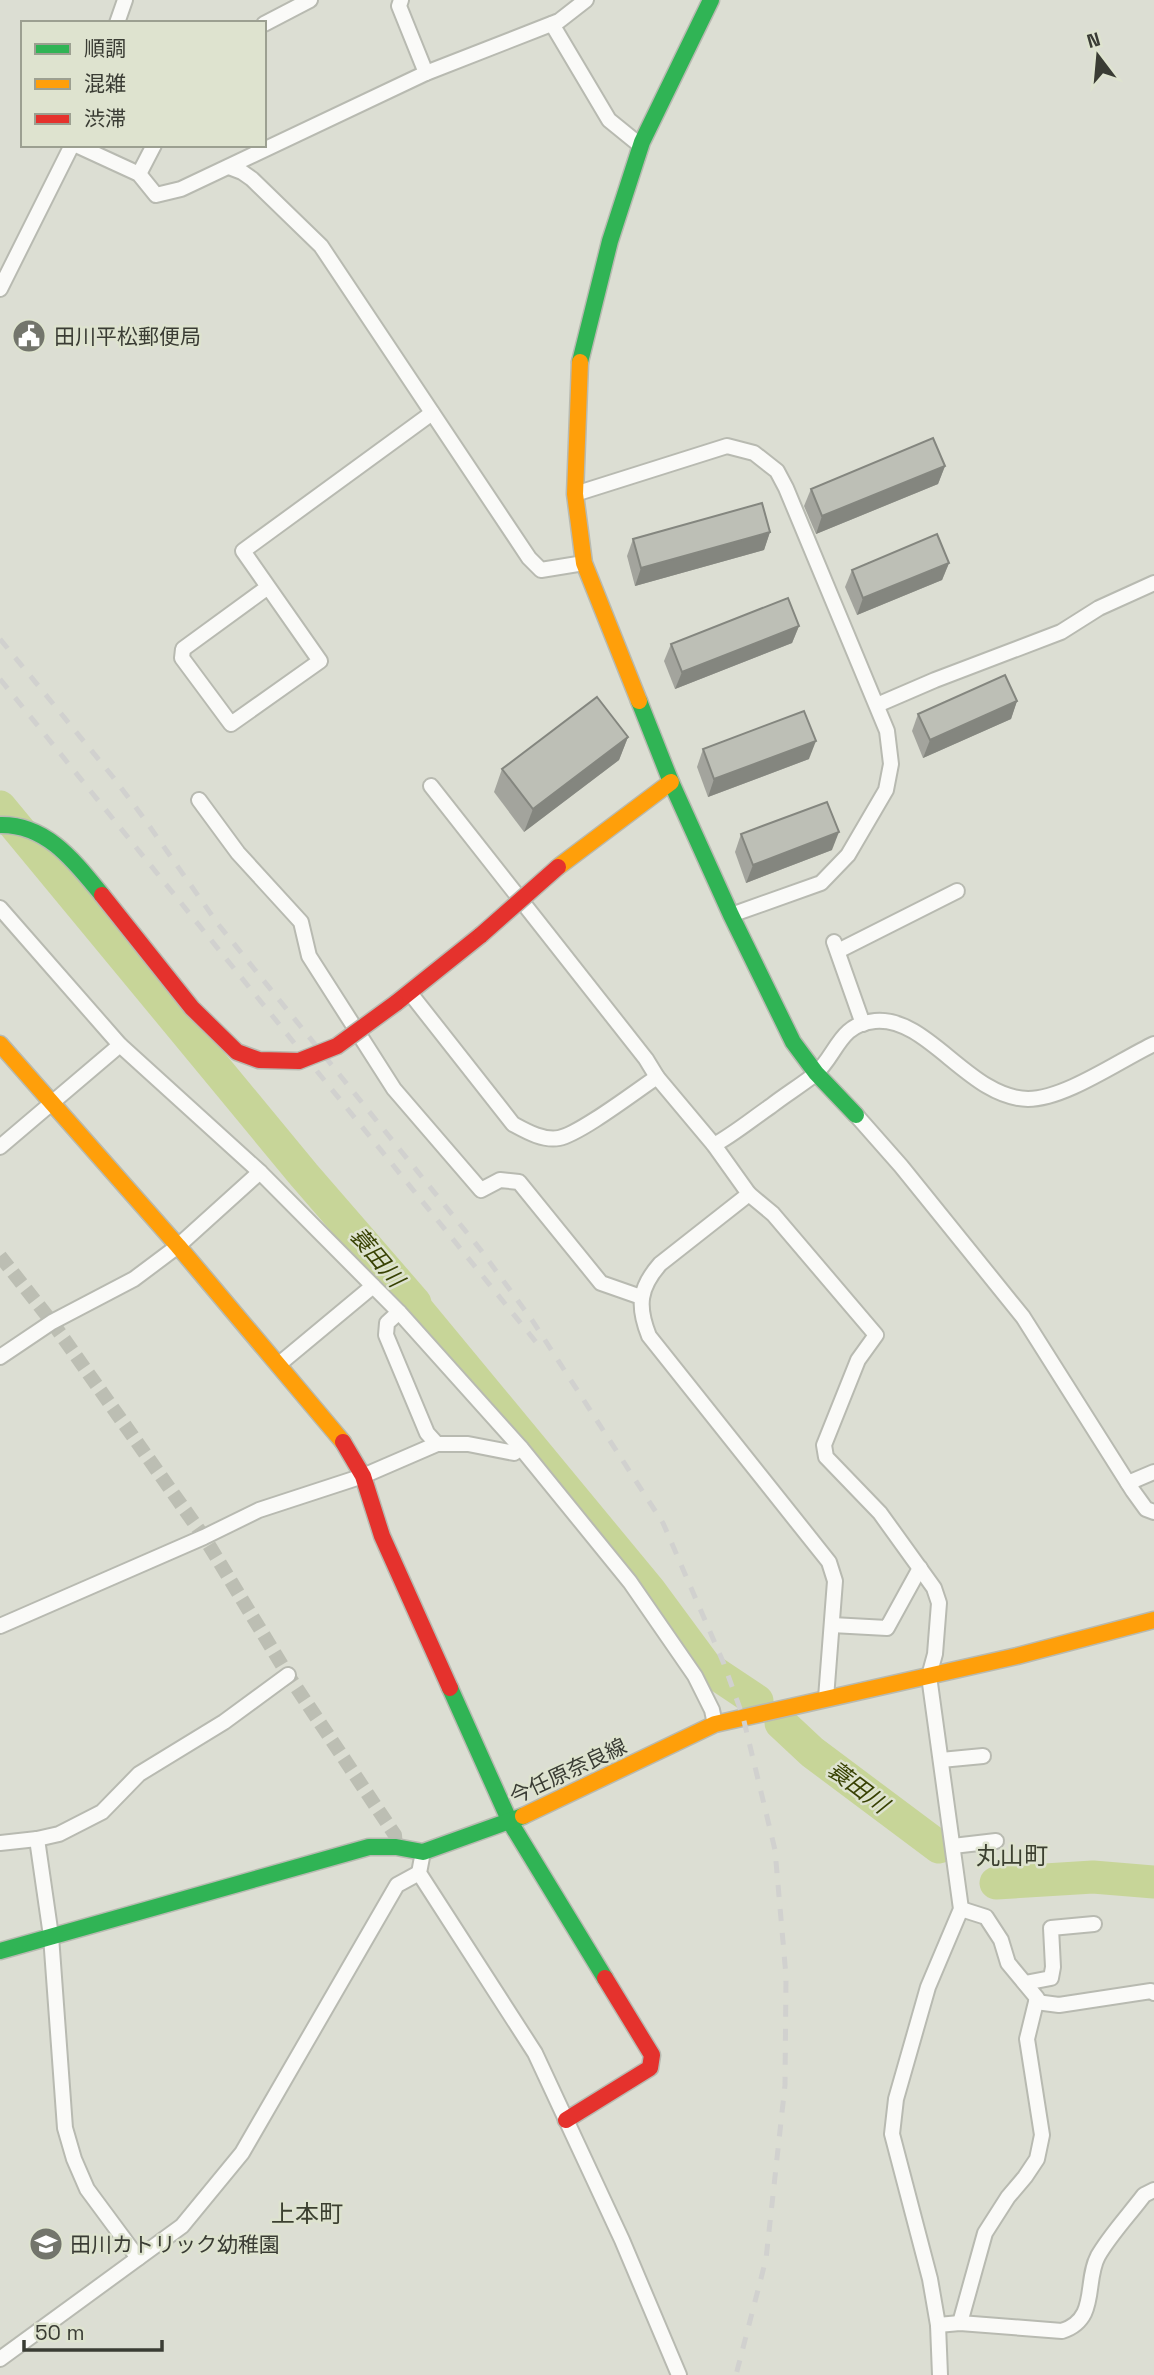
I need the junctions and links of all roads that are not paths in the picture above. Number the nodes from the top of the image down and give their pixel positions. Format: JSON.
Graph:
{"nodes":[{"id":1,"x":125,"y":0,"type":"edge"},
{"id":2,"x":310,"y":0,"type":"edge"},
{"id":3,"x":401,"y":0,"type":"edge"},
{"id":4,"x":586,"y":0,"type":"edge"},
{"id":5,"x":711,"y":0,"type":"edge"},
{"id":6,"x":118,"y":21,"type":"edge"},
{"id":7,"x":266,"y":23,"type":"edge"},
{"id":8,"x":552,"y":24,"type":"junction"},
{"id":9,"x":426,"y":73,"type":"junction"},
{"id":10,"x":641,"y":146,"type":"junction"},
{"id":11,"x":73,"y":147,"type":"edge"},
{"id":12,"x":78,"y":147,"type":"edge"},
{"id":13,"x":153,"y":147,"type":"edge"},
{"id":14,"x":229,"y":167,"type":"junction"},
{"id":15,"x":139,"y":174,"type":"junction"},
{"id":16,"x":0,"y":289,"type":"edge"},
{"id":17,"x":432,"y":413,"type":"junction"},
{"id":18,"x":575,"y":494,"type":"junction"},
{"id":19,"x":584,"y":563,"type":"junction"},
{"id":20,"x":1154,"y":583,"type":"edge"},
{"id":21,"x":268,"y":587,"type":"junction"},
{"id":22,"x":877,"y":705,"type":"junction"},
{"id":23,"x":671,"y":782,"type":"junction"},
{"id":24,"x":431,"y":786,"type":"dead end"},
{"id":25,"x":199,"y":800,"type":"dead end"},
{"id":26,"x":0,"y":825,"type":"edge"},
{"id":27,"x":957,"y":891,"type":"dead end"},
{"id":28,"x":0,"y":908,"type":"edge"},
{"id":29,"x":731,"y":915,"type":"junction"},
{"id":30,"x":410,"y":993,"type":"junction"},
{"id":31,"x":863,"y":1024,"type":"junction"},
{"id":32,"x":0,"y":1044,"type":"edge"},
{"id":33,"x":1154,"y":1044,"type":"edge"},
{"id":34,"x":120,"y":1045,"type":"junction"},
{"id":35,"x":816,"y":1073,"type":"junction"},
{"id":36,"x":657,"y":1077,"type":"junction"},
{"id":37,"x":52,"y":1105,"type":"junction"},
{"id":38,"x":856,"y":1115,"type":"joint"},
{"id":39,"x":714,"y":1144,"type":"junction"},
{"id":40,"x":0,"y":1147,"type":"edge"},
{"id":41,"x":260,"y":1172,"type":"junction"},
{"id":42,"x":749,"y":1194,"type":"junction"},
{"id":43,"x":178,"y":1247,"type":"junction"},
{"id":44,"x":373,"y":1286,"type":"junction"},
{"id":45,"x":641,"y":1297,"type":"junction"},
{"id":46,"x":399,"y":1312,"type":"junction"},
{"id":47,"x":0,"y":1357,"type":"edge"},
{"id":48,"x":278,"y":1364,"type":"junction"},
{"id":49,"x":437,"y":1444,"type":"junction"},
{"id":50,"x":521,"y":1448,"type":"junction"},
{"id":51,"x":1154,"y":1472,"type":"edge"},
{"id":52,"x":363,"y":1476,"type":"junction"},
{"id":53,"x":1128,"y":1483,"type":"junction"},
{"id":54,"x":1154,"y":1512,"type":"edge"},
{"id":55,"x":920,"y":1568,"type":"junction"},
{"id":56,"x":1154,"y":1620,"type":"edge"},
{"id":57,"x":832,"y":1625,"type":"junction"},
{"id":58,"x":0,"y":1626,"type":"edge"},
{"id":59,"x":288,"y":1675,"type":"dead end"},
{"id":60,"x":929,"y":1676,"type":"junction"},
{"id":61,"x":826,"y":1698,"type":"junction"},
{"id":62,"x":715,"y":1724,"type":"junction"},
{"id":63,"x":983,"y":1756,"type":"dead end"},
{"id":64,"x":941,"y":1760,"type":"junction"},
{"id":65,"x":510,"y":1822,"type":"junction"},
{"id":66,"x":37,"y":1839,"type":"junction"},
{"id":67,"x":996,"y":1840,"type":"dead end"},
{"id":68,"x":0,"y":1843,"type":"edge"},
{"id":69,"x":953,"y":1846,"type":"junction"},
{"id":70,"x":423,"y":1852,"type":"junction"},
{"id":71,"x":419,"y":1873,"type":"junction"},
{"id":72,"x":961,"y":1909,"type":"junction"},
{"id":73,"x":1094,"y":1924,"type":"dead end"},
{"id":74,"x":51,"y":1936,"type":"junction"},
{"id":75,"x":0,"y":1951,"type":"edge"},
{"id":76,"x":1025,"y":1983,"type":"junction"},
{"id":77,"x":1154,"y":1993,"type":"edge"},
{"id":78,"x":1036,"y":2002,"type":"junction"},
{"id":79,"x":566,"y":2120,"type":"junction"},
{"id":80,"x":1154,"y":2190,"type":"edge"},
{"id":81,"x":138,"y":2258,"type":"junction"},
{"id":82,"x":960,"y":2323,"type":"junction"},
{"id":83,"x":938,"y":2325,"type":"junction"},
{"id":84,"x":0,"y":2359,"type":"edge"},
{"id":85,"x":679,"y":2375,"type":"edge"},
{"id":86,"x":939,"y":2375,"type":"edge"}],
"edges":[{"from":1,"to":6,"type":"street"},
{"from":2,"to":7,"type":"street"},
{"from":3,"to":9,"type":"street"},
{"from":4,"to":8,"type":"street"},
{"from":5,"to":10,"type":"street"},
{"from":8,"to":9,"type":"street"},
{"from":8,"to":10,"type":"street"},
{"from":9,"to":14,"type":"street"},
{"from":10,"to":18,"type":"street"},
{"from":11,"to":16,"type":"street"},
{"from":12,"to":15,"type":"street"},
{"from":13,"to":15,"type":"street"},
{"from":14,"to":15,"type":"street"},
{"from":14,"to":17,"type":"street"},
{"from":17,"to":19,"type":"street"},
{"from":17,"to":21,"type":"street"},
{"from":18,"to":19,"type":"street"},
{"from":18,"to":22,"type":"street"},
{"from":19,"to":23,"type":"street"},
{"from":20,"to":22,"type":"street"},
{"from":21,"to":21,"type":"street"},
{"from":22,"to":29,"type":"street"},
{"from":23,"to":29,"type":"street"},
{"from":23,"to":30,"type":"street","bridge":true},
{"from":24,"to":36,"type":"street"},
{"from":25,"to":45,"type":"street"},
{"from":26,"to":30,"type":"street","bridge":true},
{"from":27,"to":31,"type":"street"},
{"from":28,"to":34,"type":"street"},
{"from":29,"to":35,"type":"street"},
{"from":30,"to":36,"type":"street"},
{"from":31,"to":33,"type":"street"},
{"from":31,"to":35,"type":"street"},
{"from":32,"to":37,"type":"street"},
{"from":34,"to":37,"type":"street"},
{"from":34,"to":41,"type":"street"},
{"from":35,"to":38,"type":"street"},
{"from":35,"to":39,"type":"street"},
{"from":36,"to":39,"type":"street"},
{"from":37,"to":40,"type":"street"},
{"from":37,"to":43,"type":"street"},
{"from":38,"to":53,"type":"street"},
{"from":39,"to":42,"type":"street"},
{"from":41,"to":43,"type":"street"},
{"from":41,"to":44,"type":"street"},
{"from":42,"to":45,"type":"street"},
{"from":42,"to":55,"type":"street"},
{"from":43,"to":47,"type":"street"},
{"from":43,"to":48,"type":"street"},
{"from":44,"to":46,"type":"street"},
{"from":44,"to":48,"type":"street"},
{"from":45,"to":57,"type":"street"},
{"from":46,"to":49,"type":"street"},
{"from":46,"to":50,"type":"street"},
{"from":48,"to":52,"type":"street"},
{"from":49,"to":50,"type":"street"},
{"from":49,"to":52,"type":"street"},
{"from":50,"to":62,"type":"street"},
{"from":51,"to":53,"type":"street"},
{"from":52,"to":58,"type":"street"},
{"from":52,"to":65,"type":"street"},
{"from":53,"to":54,"type":"street"},
{"from":55,"to":57,"type":"street"},
{"from":55,"to":60,"type":"street"},
{"from":56,"to":60,"type":"street","name":"今任原奈良線"},
{"from":57,"to":61,"type":"street"},
{"from":59,"to":66,"type":"street"},
{"from":60,"to":61,"type":"street","name":"今任原奈良線"},
{"from":60,"to":64,"type":"street"},
{"from":61,"to":62,"type":"street","name":"今任原奈良線"},
{"from":62,"to":65,"type":"street","name":"今任原奈良線"},
{"from":63,"to":64,"type":"street"},
{"from":64,"to":69,"type":"street"},
{"from":65,"to":70,"type":"street","name":"今任原奈良線"},
{"from":65,"to":79,"type":"street"},
{"from":66,"to":68,"type":"street"},
{"from":66,"to":74,"type":"street"},
{"from":67,"to":69,"type":"street"},
{"from":69,"to":72,"type":"street"},
{"from":70,"to":71,"type":"street"},
{"from":70,"to":74,"type":"street","name":"今任原奈良線"},
{"from":71,"to":79,"type":"street"},
{"from":71,"to":81,"type":"street"},
{"from":72,"to":76,"type":"street"},
{"from":72,"to":83,"type":"street"},
{"from":73,"to":76,"type":"street"},
{"from":74,"to":75,"type":"street","name":"今任原奈良線"},
{"from":74,"to":81,"type":"street"},
{"from":76,"to":78,"type":"street"},
{"from":77,"to":78,"type":"street"},
{"from":78,"to":82,"type":"street"},
{"from":79,"to":85,"type":"street"},
{"from":80,"to":82,"type":"street"},
{"from":81,"to":84,"type":"street"},
{"from":82,"to":83,"type":"street"},
{"from":83,"to":86,"type":"street"}]}
